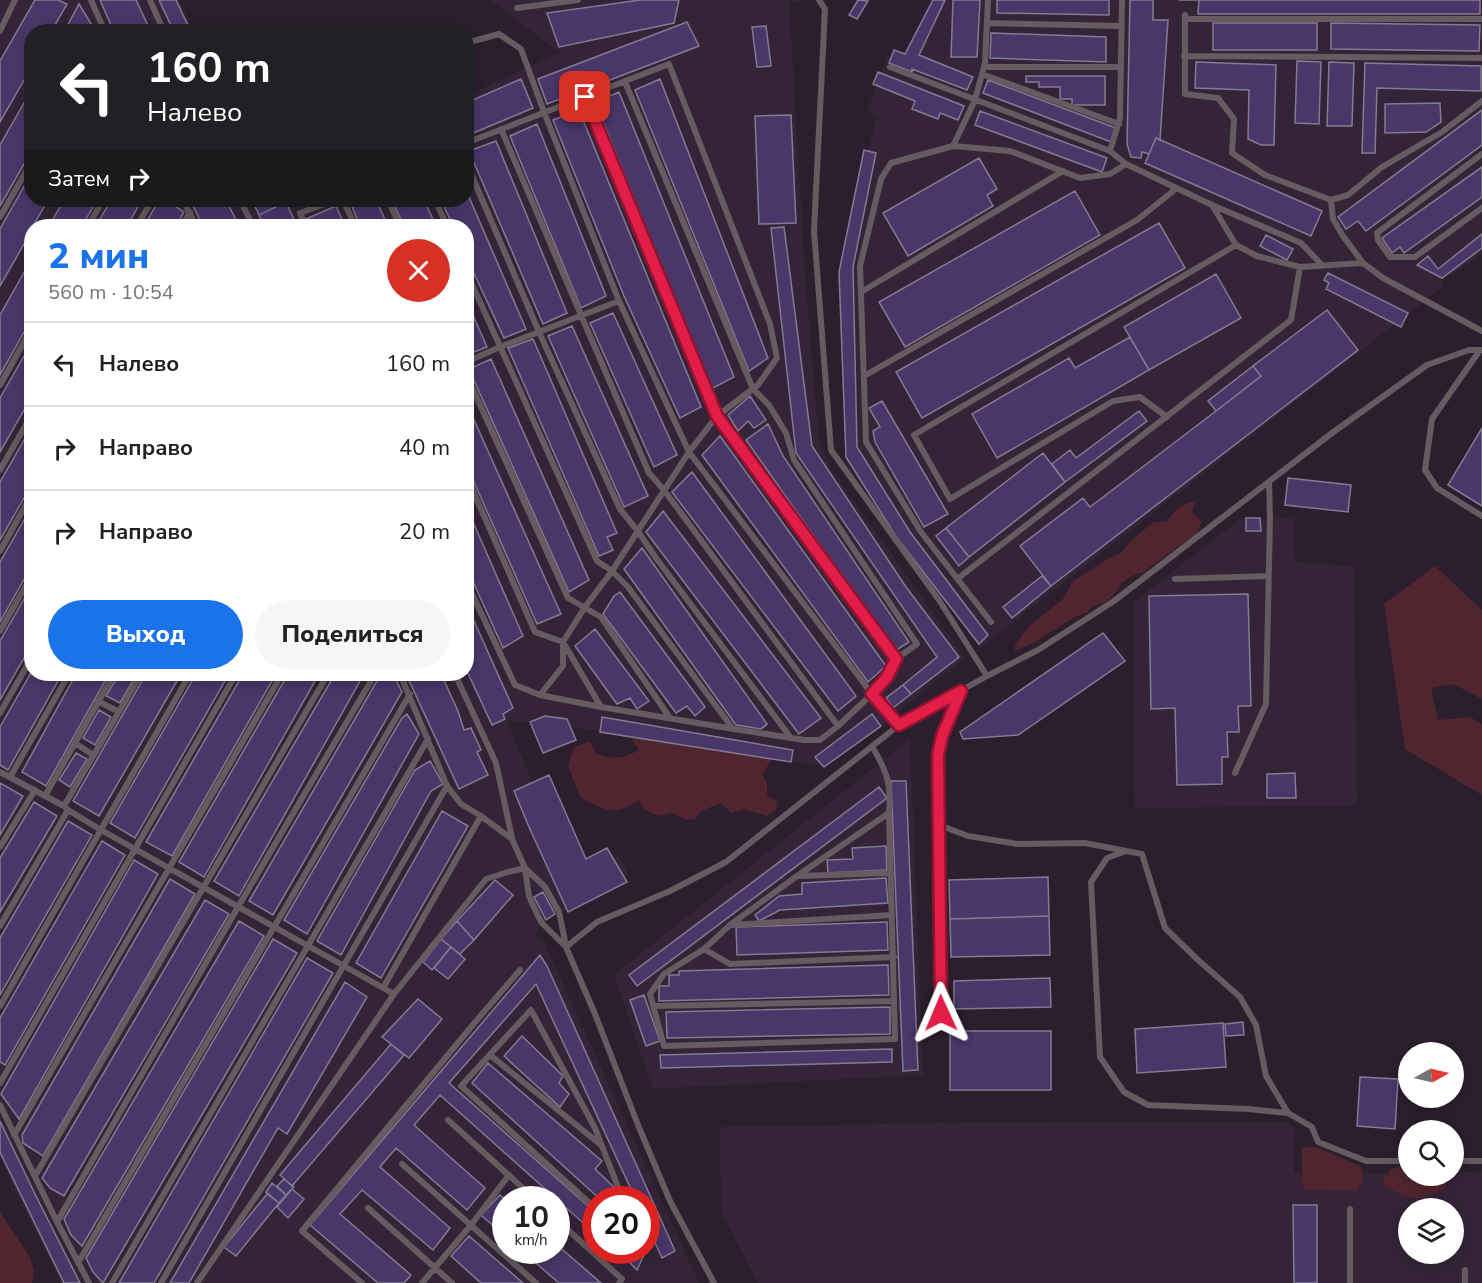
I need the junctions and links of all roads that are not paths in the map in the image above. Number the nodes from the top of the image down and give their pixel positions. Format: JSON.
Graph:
{"nodes":[{"id":1,"x":15,"y":0,"type":"edge"},
{"id":2,"x":91,"y":0,"type":"edge"},
{"id":3,"x":150,"y":0,"type":"edge"},
{"id":4,"x":578,"y":0,"type":"edge"},
{"id":5,"x":819,"y":0,"type":"edge"},
{"id":6,"x":988,"y":0,"type":"edge"},
{"id":7,"x":1122,"y":0,"type":"edge"},
{"id":8,"x":517,"y":8,"type":"dead end"},
{"id":9,"x":1482,"y":19,"type":"edge"},
{"id":10,"x":987,"y":23,"type":"junction"},
{"id":11,"x":102,"y":24,"type":"edge"},
{"id":12,"x":160,"y":24,"type":"edge"},
{"id":13,"x":1121,"y":26,"type":"junction"},
{"id":14,"x":0,"y":31,"type":"edge"},
{"id":15,"x":474,"y":41,"type":"edge"},
{"id":16,"x":1184,"y":56,"type":"junction"},
{"id":17,"x":1482,"y":58,"type":"edge"},
{"id":18,"x":890,"y":67,"type":"dead end"},
{"id":19,"x":1121,"y":67,"type":"junction"},
{"id":20,"x":983,"y":70,"type":"junction"},
{"id":21,"x":625,"y":82,"type":"junction"},
{"id":22,"x":585,"y":97,"type":"junction"},
{"id":23,"x":975,"y":100,"type":"junction"},
{"id":24,"x":1482,"y":101,"type":"edge"},
{"id":25,"x":544,"y":112,"type":"junction"},
{"id":26,"x":1119,"y":124,"type":"junction"},
{"id":27,"x":501,"y":129,"type":"junction"},
{"id":28,"x":474,"y":140,"type":"edge"},
{"id":29,"x":953,"y":146,"type":"junction"},
{"id":30,"x":1110,"y":151,"type":"junction"},
{"id":31,"x":1482,"y":154,"type":"edge"},
{"id":32,"x":1126,"y":164,"type":"junction"},
{"id":33,"x":1063,"y":171,"type":"junction"},
{"id":34,"x":24,"y":175,"type":"edge"},
{"id":35,"x":474,"y":181,"type":"edge"},
{"id":36,"x":1177,"y":188,"type":"junction"},
{"id":37,"x":1331,"y":200,"type":"junction"},
{"id":38,"x":1212,"y":204,"type":"junction"},
{"id":39,"x":187,"y":207,"type":"edge"},
{"id":40,"x":316,"y":207,"type":"edge"},
{"id":41,"x":1482,"y":208,"type":"edge"},
{"id":42,"x":190,"y":212,"type":"junction"},
{"id":43,"x":0,"y":217,"type":"edge"},
{"id":44,"x":186,"y":219,"type":"edge"},
{"id":45,"x":193,"y":219,"type":"edge"},
{"id":46,"x":303,"y":219,"type":"edge"},
{"id":47,"x":1236,"y":245,"type":"junction"},
{"id":48,"x":1363,"y":263,"type":"junction"},
{"id":49,"x":1322,"y":265,"type":"junction"},
{"id":50,"x":1300,"y":267,"type":"junction"},
{"id":51,"x":474,"y":289,"type":"edge"},
{"id":52,"x":861,"y":292,"type":"junction"},
{"id":53,"x":619,"y":302,"type":"junction"},
{"id":54,"x":582,"y":315,"type":"junction"},
{"id":55,"x":539,"y":332,"type":"junction"},
{"id":56,"x":1482,"y":332,"type":"edge"},
{"id":57,"x":24,"y":342,"type":"edge"},
{"id":58,"x":500,"y":347,"type":"junction"},
{"id":59,"x":1481,"y":350,"type":"edge"},
{"id":60,"x":474,"y":358,"type":"edge"},
{"id":61,"x":864,"y":376,"type":"junction"},
{"id":62,"x":0,"y":385,"type":"edge"},
{"id":63,"x":753,"y":389,"type":"junction"},
{"id":64,"x":474,"y":392,"type":"edge"},
{"id":65,"x":717,"y":416,"type":"junction"},
{"id":66,"x":1167,"y":417,"type":"junction"},
{"id":67,"x":24,"y":428,"type":"edge"},
{"id":68,"x":689,"y":452,"type":"junction"},
{"id":69,"x":0,"y":470,"type":"edge"},
{"id":70,"x":1269,"y":482,"type":"junction"},
{"id":71,"x":664,"y":490,"type":"junction"},
{"id":72,"x":474,"y":493,"type":"edge"},
{"id":73,"x":24,"y":508,"type":"edge"},
{"id":74,"x":1482,"y":516,"type":"edge"},
{"id":75,"x":637,"y":530,"type":"junction"},
{"id":76,"x":0,"y":551,"type":"edge"},
{"id":77,"x":612,"y":571,"type":"junction"},
{"id":78,"x":1268,"y":576,"type":"junction"},
{"id":79,"x":957,"y":579,"type":"junction"},
{"id":80,"x":1175,"y":579,"type":"dead end"},
{"id":81,"x":24,"y":589,"type":"edge"},
{"id":82,"x":474,"y":598,"type":"edge"},
{"id":83,"x":585,"y":607,"type":"junction"},
{"id":84,"x":991,"y":622,"type":"dead end"},
{"id":85,"x":0,"y":631,"type":"edge"},
{"id":86,"x":563,"y":642,"type":"junction"},
{"id":87,"x":896,"y":659,"type":"junction"},
{"id":88,"x":24,"y":671,"type":"edge"},
{"id":89,"x":987,"y":676,"type":"junction"},
{"id":90,"x":65,"y":681,"type":"edge"},
{"id":91,"x":110,"y":681,"type":"edge"},
{"id":92,"x":137,"y":681,"type":"edge"},
{"id":93,"x":186,"y":681,"type":"edge"},
{"id":94,"x":232,"y":681,"type":"edge"},
{"id":95,"x":278,"y":681,"type":"edge"},
{"id":96,"x":324,"y":681,"type":"edge"},
{"id":97,"x":371,"y":681,"type":"edge"},
{"id":98,"x":404,"y":681,"type":"edge"},
{"id":99,"x":458,"y":681,"type":"edge"},
{"id":100,"x":961,"y":691,"type":"junction"},
{"id":101,"x":410,"y":694,"type":"junction"},
{"id":102,"x":872,"y":694,"type":"junction"},
{"id":103,"x":540,"y":695,"type":"junction"},
{"id":104,"x":98,"y":701,"type":"junction"},
{"id":105,"x":601,"y":707,"type":"junction"},
{"id":106,"x":118,"y":712,"type":"junction"},
{"id":107,"x":0,"y":713,"type":"edge"},
{"id":108,"x":670,"y":718,"type":"junction"},
{"id":109,"x":899,"y":725,"type":"junction"},
{"id":110,"x":838,"y":726,"type":"junction"},
{"id":111,"x":734,"y":729,"type":"junction"},
{"id":112,"x":791,"y":738,"type":"junction"},
{"id":113,"x":428,"y":739,"type":"junction"},
{"id":114,"x":75,"y":743,"type":"junction"},
{"id":115,"x":872,"y":746,"type":"junction"},
{"id":116,"x":93,"y":755,"type":"junction"},
{"id":117,"x":0,"y":772,"type":"edge"},
{"id":118,"x":1235,"y":773,"type":"dead end"},
{"id":119,"x":10,"y":777,"type":"junction"},
{"id":120,"x":447,"y":786,"type":"junction"},
{"id":121,"x":35,"y":790,"type":"junction"},
{"id":122,"x":45,"y":796,"type":"junction"},
{"id":123,"x":66,"y":808,"type":"junction"},
{"id":124,"x":889,"y":813,"type":"junction"},
{"id":125,"x":481,"y":816,"type":"junction"},
{"id":126,"x":939,"y":825,"type":"junction"},
{"id":127,"x":101,"y":830,"type":"junction"},
{"id":128,"x":512,"y":839,"type":"junction"},
{"id":129,"x":0,"y":847,"type":"edge"},
{"id":130,"x":135,"y":849,"type":"junction"},
{"id":131,"x":1126,"y":851,"type":"junction"},
{"id":132,"x":169,"y":868,"type":"junction"},
{"id":133,"x":525,"y":868,"type":"junction"},
{"id":134,"x":891,"y":873,"type":"junction"},
{"id":135,"x":797,"y":876,"type":"junction"},
{"id":136,"x":204,"y":887,"type":"junction"},
{"id":137,"x":238,"y":907,"type":"junction"},
{"id":138,"x":892,"y":915,"type":"junction"},
{"id":139,"x":730,"y":925,"type":"junction"},
{"id":140,"x":0,"y":926,"type":"edge"},
{"id":141,"x":273,"y":926,"type":"junction"},
{"id":142,"x":308,"y":945,"type":"junction"},
{"id":143,"x":566,"y":947,"type":"junction"},
{"id":144,"x":704,"y":949,"type":"junction"},
{"id":145,"x":894,"y":957,"type":"junction"},
{"id":146,"x":344,"y":966,"type":"junction"},
{"id":147,"x":520,"y":970,"type":"dead end"},
{"id":148,"x":383,"y":988,"type":"junction"},
{"id":149,"x":394,"y":994,"type":"junction"},
{"id":150,"x":894,"y":1001,"type":"junction"},
{"id":151,"x":0,"y":1005,"type":"edge"},
{"id":152,"x":654,"y":1006,"type":"junction"},
{"id":153,"x":941,"y":1013,"type":"dead end"},
{"id":154,"x":490,"y":1055,"type":"junction"},
{"id":155,"x":0,"y":1083,"type":"edge"},
{"id":156,"x":0,"y":1105,"type":"edge"},
{"id":157,"x":1288,"y":1113,"type":"junction"},
{"id":158,"x":448,"y":1120,"type":"dead end"},
{"id":159,"x":14,"y":1135,"type":"junction"},
{"id":160,"x":602,"y":1146,"type":"junction"},
{"id":161,"x":1398,"y":1161,"type":"edge"},
{"id":162,"x":1464,"y":1161,"type":"edge"},
{"id":163,"x":1482,"y":1161,"type":"edge"},
{"id":164,"x":402,"y":1164,"type":"dead end"},
{"id":165,"x":509,"y":1175,"type":"junction"},
{"id":166,"x":36,"y":1176,"type":"junction"},
{"id":167,"x":521,"y":1186,"type":"edge"},
{"id":168,"x":618,"y":1186,"type":"edge"},
{"id":169,"x":582,"y":1196,"type":"edge"},
{"id":170,"x":368,"y":1208,"type":"dead end"},
{"id":171,"x":1350,"y":1209,"type":"dead end"},
{"id":172,"x":57,"y":1222,"type":"junction"},
{"id":173,"x":471,"y":1226,"type":"junction"},
{"id":174,"x":570,"y":1232,"type":"edge"},
{"id":175,"x":582,"y":1242,"type":"edge"},
{"id":176,"x":78,"y":1263,"type":"junction"},
{"id":177,"x":606,"y":1264,"type":"edge"},
{"id":178,"x":435,"y":1268,"type":"junction"},
{"id":179,"x":1465,"y":1270,"type":"dead end"},
{"id":180,"x":88,"y":1283,"type":"edge"},
{"id":181,"x":112,"y":1283,"type":"edge"},
{"id":182,"x":161,"y":1283,"type":"edge"},
{"id":183,"x":197,"y":1283,"type":"edge"},
{"id":184,"x":362,"y":1283,"type":"edge"},
{"id":185,"x":422,"y":1283,"type":"edge"},
{"id":186,"x":452,"y":1283,"type":"edge"},
{"id":187,"x":536,"y":1283,"type":"edge"},
{"id":188,"x":619,"y":1283,"type":"edge"},
{"id":189,"x":714,"y":1283,"type":"edge"},
{"id":190,"x":1350,"y":1283,"type":"edge"},
{"id":191,"x":1465,"y":1283,"type":"edge"}],
"edges":[{"from":1,"to":14,"type":"lane"},
{"from":2,"to":11,"type":"lane"},
{"from":3,"to":12,"type":"lane"},
{"from":4,"to":8,"type":"lane"},
{"from":5,"to":89,"type":"lane"},
{"from":6,"to":10,"type":"lane"},
{"from":7,"to":13,"type":"lane"},
{"from":9,"to":16,"type":"lane"},
{"from":10,"to":13,"type":"lane"},
{"from":10,"to":20,"type":"lane"},
{"from":13,"to":19,"type":"lane"},
{"from":15,"to":25,"type":"lane"},
{"from":16,"to":17,"type":"lane"},
{"from":16,"to":37,"type":"lane"},
{"from":18,"to":23,"type":"lane"},
{"from":19,"to":20,"type":"lane"},
{"from":19,"to":26,"type":"lane"},
{"from":20,"to":23,"type":"lane"},
{"from":20,"to":26,"type":"lane"},
{"from":21,"to":22,"type":"lane"},
{"from":21,"to":63,"type":"lane"},
{"from":21,"to":63,"type":"lane"},
{"from":22,"to":25,"type":"lane"},
{"from":22,"to":65,"type":"lane"},
{"from":23,"to":29,"type":"lane"},
{"from":23,"to":30,"type":"lane"},
{"from":24,"to":37,"type":"lane"},
{"from":25,"to":27,"type":"lane"},
{"from":25,"to":53,"type":"lane"},
{"from":26,"to":30,"type":"lane"},
{"from":27,"to":28,"type":"lane"},
{"from":27,"to":54,"type":"lane"},
{"from":29,"to":33,"type":"lane"},
{"from":29,"to":52,"type":"lane"},
{"from":30,"to":32,"type":"lane"},
{"from":31,"to":41,"type":"lane"},
{"from":32,"to":33,"type":"lane"},
{"from":32,"to":36,"type":"lane"},
{"from":33,"to":52,"type":"lane"},
{"from":34,"to":43,"type":"lane"},
{"from":35,"to":55,"type":"lane"},
{"from":36,"to":38,"type":"lane"},
{"from":36,"to":61,"type":"lane"},
{"from":37,"to":48,"type":"lane"},
{"from":38,"to":47,"type":"lane"},
{"from":38,"to":49,"type":"lane"},
{"from":39,"to":42,"type":"lane"},
{"from":40,"to":46,"type":"lane"},
{"from":42,"to":44,"type":"lane"},
{"from":42,"to":45,"type":"lane"},
{"from":47,"to":50,"type":"lane"},
{"from":47,"to":66,"type":"lane"},
{"from":48,"to":49,"type":"lane"},
{"from":48,"to":56,"type":"lane"},
{"from":49,"to":50,"type":"lane"},
{"from":50,"to":66,"type":"lane"},
{"from":51,"to":58,"type":"lane"},
{"from":52,"to":61,"type":"lane"},
{"from":53,"to":54,"type":"lane"},
{"from":53,"to":68,"type":"lane"},
{"from":54,"to":55,"type":"lane"},
{"from":54,"to":71,"type":"lane"},
{"from":55,"to":58,"type":"lane"},
{"from":55,"to":75,"type":"lane"},
{"from":57,"to":62,"type":"lane"},
{"from":58,"to":60,"type":"lane"},
{"from":58,"to":77,"type":"lane"},
{"from":59,"to":70,"type":"lane"},
{"from":59,"to":74,"type":"lane"},
{"from":61,"to":79,"type":"lane"},
{"from":63,"to":65,"type":"lane"},
{"from":63,"to":87,"type":"lane"},
{"from":64,"to":83,"type":"lane"},
{"from":65,"to":68,"type":"lane"},
{"from":65,"to":87,"type":"lane"},
{"from":66,"to":79,"type":"lane"},
{"from":67,"to":69,"type":"lane"},
{"from":68,"to":71,"type":"lane"},
{"from":68,"to":102,"type":"lane"},
{"from":70,"to":78,"type":"lane"},
{"from":70,"to":89,"type":"lane"},
{"from":71,"to":75,"type":"lane"},
{"from":71,"to":110,"type":"lane"},
{"from":72,"to":86,"type":"lane"},
{"from":73,"to":76,"type":"lane"},
{"from":75,"to":77,"type":"lane"},
{"from":75,"to":112,"type":"lane"},
{"from":77,"to":83,"type":"lane"},
{"from":77,"to":111,"type":"lane"},
{"from":78,"to":80,"type":"lane"},
{"from":78,"to":118,"type":"lane"},
{"from":79,"to":84,"type":"lane"},
{"from":81,"to":85,"type":"lane"},
{"from":82,"to":103,"type":"lane"},
{"from":83,"to":86,"type":"lane"},
{"from":83,"to":108,"type":"lane"},
{"from":86,"to":103,"type":"lane"},
{"from":86,"to":105,"type":"lane"},
{"from":87,"to":102,"type":"lane"},
{"from":88,"to":107,"type":"lane"},
{"from":89,"to":100,"type":"lane"},
{"from":90,"to":119,"type":"lane"},
{"from":91,"to":104,"type":"lane"},
{"from":92,"to":106,"type":"lane"},
{"from":93,"to":127,"type":"lane"},
{"from":94,"to":130,"type":"lane"},
{"from":95,"to":132,"type":"lane"},
{"from":96,"to":136,"type":"lane"},
{"from":97,"to":137,"type":"lane"},
{"from":98,"to":101,"type":"lane"},
{"from":99,"to":128,"type":"lane"},
{"from":100,"to":109,"type":"lane"},
{"from":100,"to":126,"type":"lane"},
{"from":101,"to":113,"type":"lane"},
{"from":101,"to":141,"type":"lane"},
{"from":102,"to":109,"type":"lane"},
{"from":102,"to":110,"type":"lane"},
{"from":103,"to":105,"type":"lane"},
{"from":104,"to":106,"type":"lane"},
{"from":104,"to":114,"type":"lane"},
{"from":105,"to":108,"type":"lane"},
{"from":106,"to":116,"type":"lane"},
{"from":108,"to":111,"type":"lane"},
{"from":109,"to":115,"type":"lane"},
{"from":110,"to":112,"type":"lane"},
{"from":111,"to":112,"type":"lane"},
{"from":113,"to":120,"type":"lane"},
{"from":113,"to":142,"type":"lane"},
{"from":114,"to":116,"type":"lane"},
{"from":114,"to":122,"type":"lane"},
{"from":115,"to":124,"type":"lane"},
{"from":115,"to":143,"type":"lane"},
{"from":116,"to":123,"type":"lane"},
{"from":117,"to":119,"type":"lane"},
{"from":119,"to":121,"type":"lane"},
{"from":120,"to":125,"type":"lane"},
{"from":120,"to":146,"type":"lane"},
{"from":121,"to":122,"type":"lane"},
{"from":121,"to":129,"type":"lane"},
{"from":122,"to":123,"type":"lane"},
{"from":123,"to":127,"type":"lane"},
{"from":123,"to":140,"type":"lane"},
{"from":124,"to":134,"type":"lane"},
{"from":124,"to":135,"type":"lane"},
{"from":125,"to":128,"type":"lane"},
{"from":125,"to":148,"type":"lane"},
{"from":126,"to":131,"type":"lane"},
{"from":126,"to":153,"type":"lane"},
{"from":127,"to":130,"type":"lane"},
{"from":127,"to":151,"type":"lane"},
{"from":128,"to":133,"type":"lane"},
{"from":130,"to":132,"type":"lane"},
{"from":130,"to":155,"type":"lane"},
{"from":131,"to":157,"type":"lane"},
{"from":131,"to":157,"type":"lane"},
{"from":132,"to":136,"type":"lane"},
{"from":132,"to":159,"type":"lane"},
{"from":133,"to":143,"type":"lane"},
{"from":133,"to":143,"type":"lane"},
{"from":133,"to":149,"type":"lane"},
{"from":134,"to":135,"type":"lane"},
{"from":134,"to":138,"type":"lane"},
{"from":135,"to":139,"type":"lane"},
{"from":136,"to":137,"type":"lane"},
{"from":136,"to":166,"type":"lane"},
{"from":137,"to":141,"type":"lane"},
{"from":137,"to":172,"type":"lane"},
{"from":138,"to":139,"type":"lane"},
{"from":138,"to":145,"type":"lane"},
{"from":139,"to":144,"type":"lane"},
{"from":141,"to":142,"type":"lane"},
{"from":141,"to":176,"type":"lane"},
{"from":142,"to":146,"type":"lane"},
{"from":142,"to":181,"type":"lane"},
{"from":143,"to":189,"type":"lane"},
{"from":144,"to":145,"type":"lane"},
{"from":144,"to":152,"type":"lane"},
{"from":145,"to":150,"type":"lane"},
{"from":146,"to":148,"type":"lane"},
{"from":146,"to":182,"type":"lane"},
{"from":147,"to":184,"type":"lane"},
{"from":148,"to":149,"type":"lane"},
{"from":149,"to":183,"type":"lane"},
{"from":150,"to":152,"type":"lane"},
{"from":150,"to":152,"type":"lane"},
{"from":154,"to":160,"type":"lane"},
{"from":154,"to":160,"type":"lane"},
{"from":154,"to":169,"type":"lane"},
{"from":156,"to":159,"type":"lane"},
{"from":157,"to":161,"type":"lane"},
{"from":158,"to":165,"type":"lane"},
{"from":159,"to":166,"type":"lane"},
{"from":160,"to":168,"type":"lane"},
{"from":162,"to":163,"type":"lane"},
{"from":164,"to":173,"type":"lane"},
{"from":165,"to":167,"type":"lane"},
{"from":165,"to":173,"type":"lane"},
{"from":166,"to":172,"type":"lane"},
{"from":170,"to":178,"type":"lane"},
{"from":171,"to":190,"type":"lane"},
{"from":172,"to":176,"type":"lane"},
{"from":173,"to":178,"type":"lane"},
{"from":173,"to":187,"type":"lane"},
{"from":174,"to":175,"type":"lane"},
{"from":176,"to":180,"type":"lane"},
{"from":177,"to":188,"type":"lane"},
{"from":178,"to":185,"type":"lane"},
{"from":178,"to":186,"type":"lane"},
{"from":179,"to":191,"type":"lane"}]}
